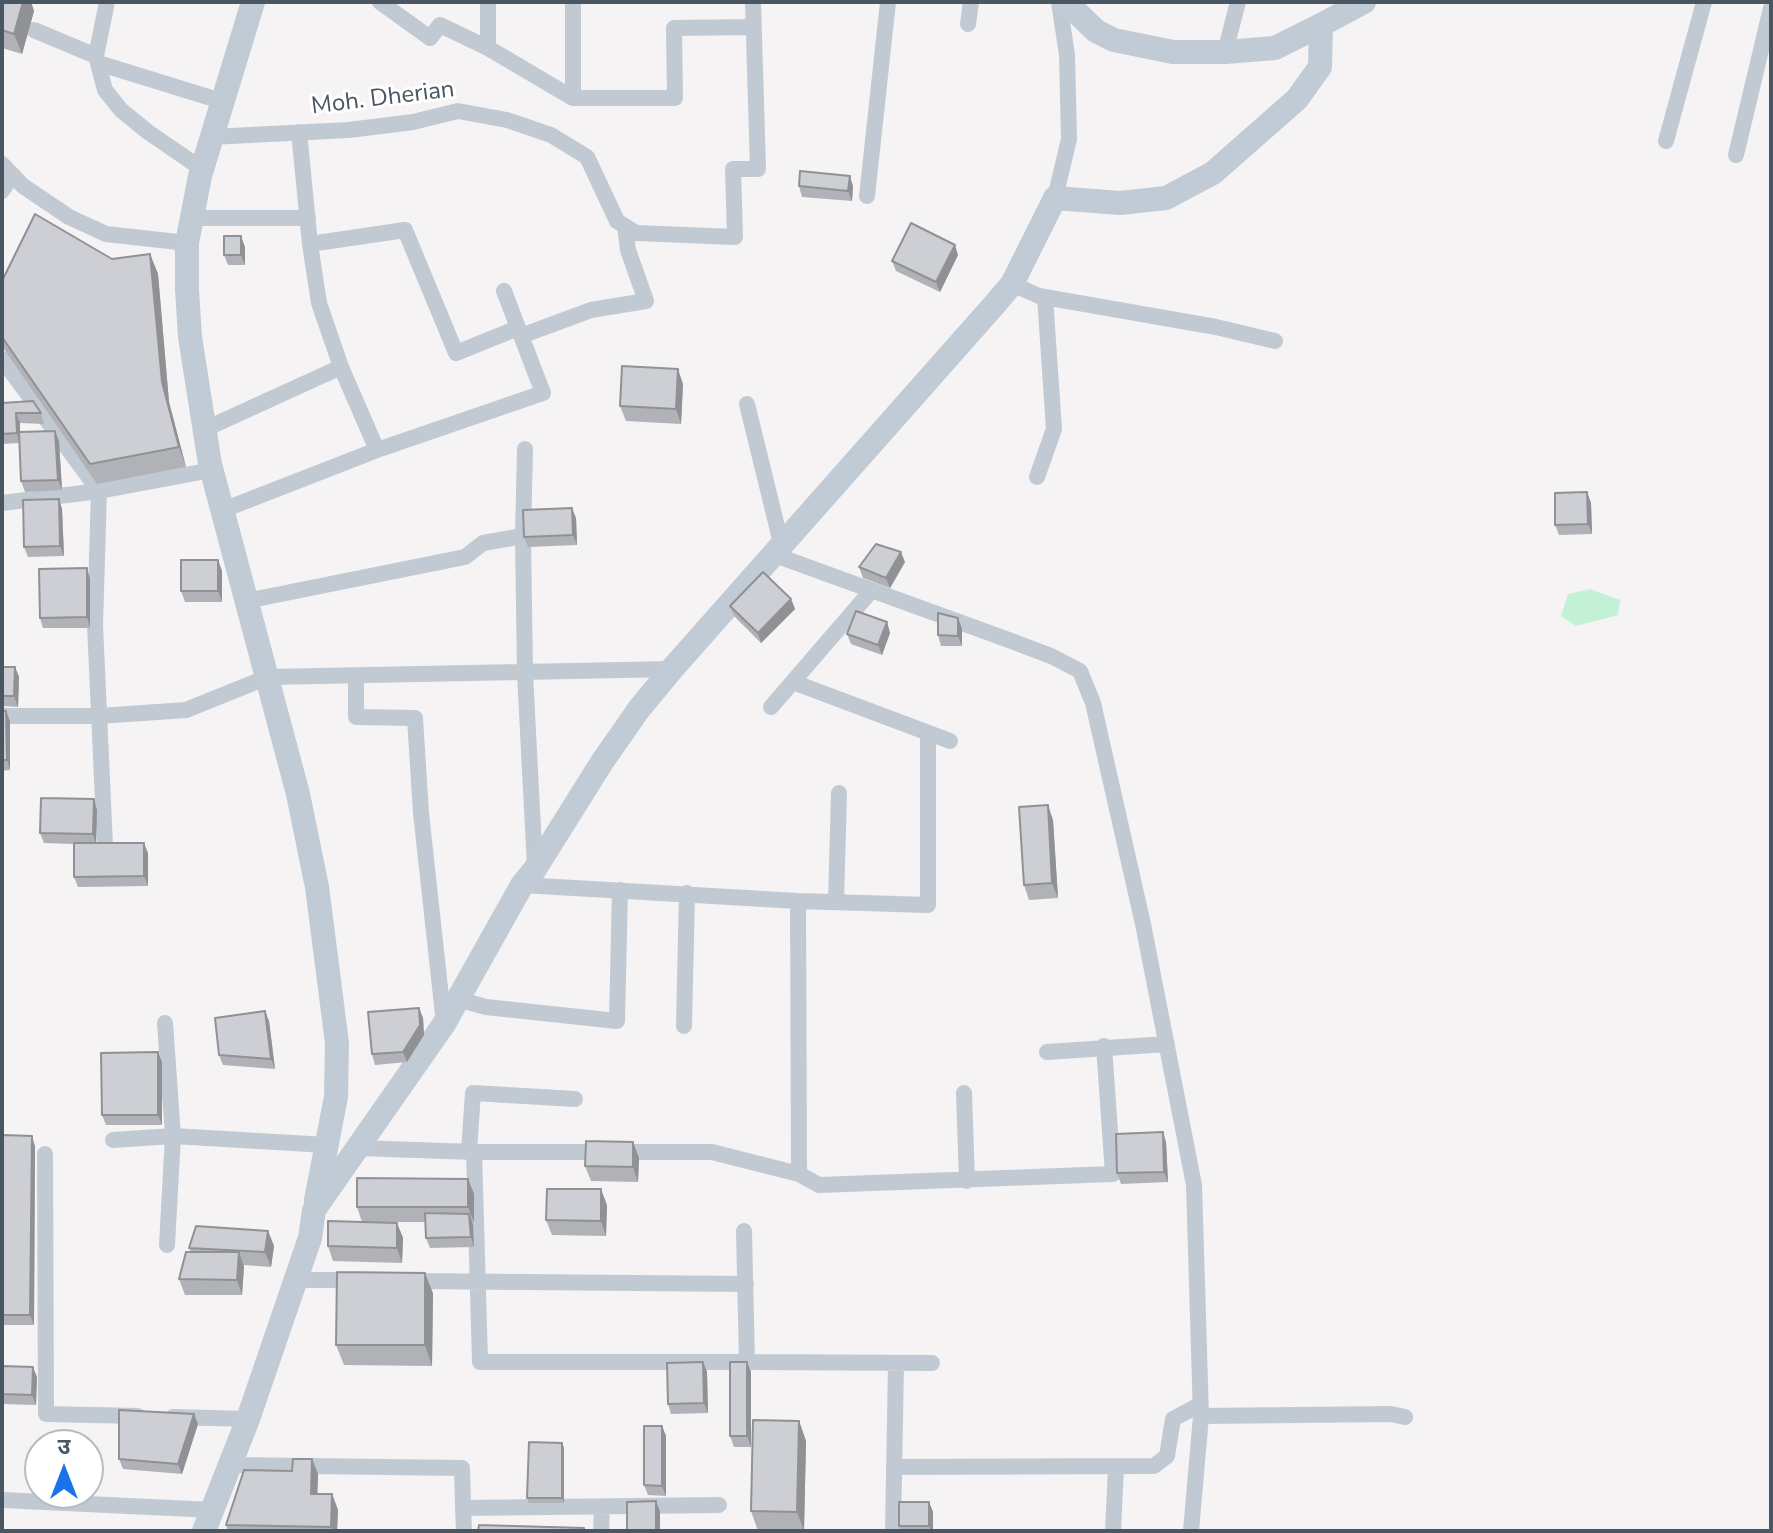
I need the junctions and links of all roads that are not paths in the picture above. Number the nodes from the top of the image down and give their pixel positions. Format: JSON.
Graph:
{"nodes":[{"id":1,"x":106,"y":2,"type":"edge"},
{"id":2,"x":253,"y":2,"type":"edge"},
{"id":3,"x":380,"y":2,"type":"edge"},
{"id":4,"x":488,"y":2,"type":"edge"},
{"id":5,"x":573,"y":2,"type":"edge"},
{"id":6,"x":753,"y":2,"type":"edge"},
{"id":7,"x":888,"y":2,"type":"edge"},
{"id":8,"x":971,"y":2,"type":"edge"},
{"id":9,"x":1059,"y":2,"type":"edge"},
{"id":10,"x":1066,"y":2,"type":"edge"},
{"id":11,"x":1238,"y":2,"type":"edge"},
{"id":12,"x":1364,"y":2,"type":"edge"},
{"id":13,"x":1704,"y":2,"type":"edge"},
{"id":14,"x":1771,"y":8,"type":"edge"},
{"id":15,"x":968,"y":24,"type":"dead end"},
{"id":16,"x":1321,"y":25,"type":"junction"},
{"id":17,"x":753,"y":27,"type":"junction"},
{"id":18,"x":34,"y":30,"type":"dead end"},
{"id":19,"x":488,"y":48,"type":"junction"},
{"id":20,"x":1225,"y":52,"type":"junction"},
{"id":21,"x":97,"y":60,"type":"junction"},
{"id":22,"x":1763,"y":83,"type":"edge"},
{"id":23,"x":573,"y":98,"type":"junction"},
{"id":24,"x":221,"y":101,"type":"junction"},
{"id":25,"x":299,"y":132,"type":"junction"},
{"id":26,"x":211,"y":137,"type":"junction"},
{"id":27,"x":1666,"y":141,"type":"dead end"},
{"id":28,"x":1736,"y":155,"type":"dead end"},
{"id":29,"x":202,"y":169,"type":"junction"},
{"id":30,"x":7,"y":170,"type":"edge"},
{"id":31,"x":2,"y":191,"type":"edge"},
{"id":32,"x":867,"y":196,"type":"dead end"},
{"id":33,"x":1055,"y":198,"type":"junction"},
{"id":34,"x":192,"y":218,"type":"junction"},
{"id":35,"x":308,"y":218,"type":"junction"},
{"id":36,"x":625,"y":226,"type":"junction"},
{"id":37,"x":187,"y":243,"type":"junction"},
{"id":38,"x":310,"y":244,"type":"junction"},
{"id":39,"x":1012,"y":284,"type":"junction"},
{"id":40,"x":504,"y":291,"type":"dead end"},
{"id":41,"x":1045,"y":297,"type":"junction"},
{"id":42,"x":519,"y":332,"type":"junction"},
{"id":43,"x":1275,"y":341,"type":"dead end"},
{"id":44,"x":2,"y":359,"type":"edge"},
{"id":45,"x":341,"y":367,"type":"junction"},
{"id":46,"x":747,"y":404,"type":"dead end"},
{"id":47,"x":203,"y":430,"type":"junction"},
{"id":48,"x":525,"y":449,"type":"dead end"},
{"id":49,"x":377,"y":450,"type":"junction"},
{"id":50,"x":212,"y":470,"type":"junction"},
{"id":51,"x":1037,"y":477,"type":"dead end"},
{"id":52,"x":99,"y":491,"type":"junction"},
{"id":53,"x":2,"y":503,"type":"edge"},
{"id":54,"x":223,"y":510,"type":"junction"},
{"id":55,"x":523,"y":536,"type":"junction"},
{"id":56,"x":778,"y":551,"type":"junction"},
{"id":57,"x":872,"y":590,"type":"junction"},
{"id":58,"x":246,"y":601,"type":"junction"},
{"id":59,"x":672,"y":669,"type":"junction"},
{"id":60,"x":525,"y":674,"type":"junction"},
{"id":61,"x":268,"y":677,"type":"junction"},
{"id":62,"x":356,"y":677,"type":"junction"},
{"id":63,"x":793,"y":682,"type":"junction"},
{"id":64,"x":771,"y":707,"type":"dead end"},
{"id":65,"x":2,"y":716,"type":"edge"},
{"id":66,"x":99,"y":716,"type":"junction"},
{"id":67,"x":928,"y":734,"type":"junction"},
{"id":68,"x":950,"y":741,"type":"dead end"},
{"id":69,"x":839,"y":793,"type":"dead end"},
{"id":70,"x":105,"y":846,"type":"edge"},
{"id":71,"x":528,"y":877,"type":"junction"},
{"id":72,"x":620,"y":890,"type":"junction"},
{"id":73,"x":687,"y":893,"type":"junction"},
{"id":74,"x":798,"y":901,"type":"junction"},
{"id":75,"x":836,"y":902,"type":"junction"},
{"id":76,"x":457,"y":999,"type":"junction"},
{"id":77,"x":165,"y":1023,"type":"dead end"},
{"id":78,"x":444,"y":1024,"type":"junction"},
{"id":79,"x":684,"y":1026,"type":"dead end"},
{"id":80,"x":1167,"y":1044,"type":"junction"},
{"id":81,"x":1104,"y":1046,"type":"junction"},
{"id":82,"x":1047,"y":1052,"type":"dead end"},
{"id":83,"x":964,"y":1093,"type":"dead end"},
{"id":84,"x":575,"y":1099,"type":"dead end"},
{"id":85,"x":173,"y":1136,"type":"junction"},
{"id":86,"x":113,"y":1140,"type":"dead end"},
{"id":87,"x":327,"y":1145,"type":"junction"},
{"id":88,"x":358,"y":1148,"type":"junction"},
{"id":89,"x":472,"y":1152,"type":"junction"},
{"id":90,"x":45,"y":1154,"type":"dead end"},
{"id":91,"x":799,"y":1174,"type":"junction"},
{"id":92,"x":967,"y":1181,"type":"junction"},
{"id":93,"x":314,"y":1210,"type":"junction"},
{"id":94,"x":744,"y":1231,"type":"dead end"},
{"id":95,"x":167,"y":1245,"type":"dead end"},
{"id":96,"x":296,"y":1280,"type":"junction"},
{"id":97,"x":480,"y":1281,"type":"junction"},
{"id":98,"x":746,"y":1284,"type":"junction"},
{"id":99,"x":747,"y":1362,"type":"junction"},
{"id":100,"x":932,"y":1363,"type":"dead end"},
{"id":101,"x":896,"y":1364,"type":"junction"},
{"id":102,"x":1200,"y":1411,"type":"junction"},
{"id":103,"x":1405,"y":1417,"type":"dead end"},
{"id":104,"x":248,"y":1419,"type":"junction"},
{"id":105,"x":230,"y":1465,"type":"junction"},
{"id":106,"x":894,"y":1467,"type":"junction"},
{"id":107,"x":1116,"y":1467,"type":"junction"},
{"id":108,"x":2,"y":1500,"type":"edge"},
{"id":109,"x":719,"y":1505,"type":"dead end"},
{"id":110,"x":602,"y":1507,"type":"junction"},
{"id":111,"x":463,"y":1508,"type":"junction"},
{"id":112,"x":208,"y":1520,"type":"edge"},
{"id":113,"x":464,"y":1531,"type":"edge"},
{"id":114,"x":601,"y":1531,"type":"edge"},
{"id":115,"x":893,"y":1531,"type":"edge"},
{"id":116,"x":1113,"y":1531,"type":"edge"},
{"id":117,"x":1191,"y":1531,"type":"edge"}],
"edges":[{"from":1,"to":21,"type":"street"},
{"from":2,"to":24,"type":"street"},
{"from":3,"to":19,"type":"street"},
{"from":4,"to":19,"type":"street"},
{"from":5,"to":23,"type":"street"},
{"from":6,"to":17,"type":"street"},
{"from":7,"to":32,"type":"street"},
{"from":8,"to":15,"type":"street"},
{"from":9,"to":33,"type":"street"},
{"from":10,"to":20,"type":"street"},
{"from":11,"to":20,"type":"street"},
{"from":12,"to":16,"type":"street"},
{"from":13,"to":27,"type":"street"},
{"from":14,"to":22,"type":"street"},
{"from":16,"to":20,"type":"street"},
{"from":16,"to":33,"type":"street"},
{"from":17,"to":23,"type":"street"},
{"from":17,"to":36,"type":"street"},
{"from":18,"to":21,"type":"street"},
{"from":19,"to":23,"type":"street"},
{"from":21,"to":24,"type":"street"},
{"from":21,"to":29,"type":"street"},
{"from":22,"to":28,"type":"street"},
{"from":24,"to":26,"type":"street"},
{"from":25,"to":26,"type":"street","name":"Moh. Dherian"},
{"from":25,"to":35,"type":"street","name":"Moh. Dherian"},
{"from":25,"to":36,"type":"street","name":"Moh. Dherian"},
{"from":26,"to":29,"type":"street"},
{"from":29,"to":34,"type":"street"},
{"from":30,"to":31,"type":"street"},
{"from":30,"to":37,"type":"street"},
{"from":33,"to":39,"type":"street"},
{"from":34,"to":35,"type":"street"},
{"from":34,"to":37,"type":"street"},
{"from":35,"to":38,"type":"street","name":"Moh. Dherian"},
{"from":36,"to":42,"type":"street"},
{"from":37,"to":47,"type":"street"},
{"from":38,"to":42,"type":"street"},
{"from":38,"to":45,"type":"street","name":"Moh. Dherian"},
{"from":39,"to":41,"type":"street"},
{"from":39,"to":56,"type":"street"},
{"from":40,"to":42,"type":"street"},
{"from":41,"to":43,"type":"street"},
{"from":41,"to":51,"type":"street"},
{"from":42,"to":49,"type":"street"},
{"from":44,"to":52,"type":"street"},
{"from":45,"to":47,"type":"street"},
{"from":45,"to":49,"type":"street","name":"Moh. Dherian"},
{"from":46,"to":56,"type":"street"},
{"from":47,"to":50,"type":"street"},
{"from":48,"to":55,"type":"street"},
{"from":49,"to":54,"type":"street"},
{"from":50,"to":52,"type":"street"},
{"from":50,"to":54,"type":"street"},
{"from":52,"to":53,"type":"street"},
{"from":52,"to":66,"type":"street"},
{"from":54,"to":58,"type":"street"},
{"from":55,"to":58,"type":"street"},
{"from":55,"to":60,"type":"street"},
{"from":56,"to":57,"type":"street"},
{"from":56,"to":59,"type":"street"},
{"from":57,"to":63,"type":"street"},
{"from":57,"to":80,"type":"street"},
{"from":58,"to":61,"type":"street"},
{"from":59,"to":60,"type":"street"},
{"from":59,"to":71,"type":"street"},
{"from":60,"to":62,"type":"street"},
{"from":60,"to":71,"type":"street"},
{"from":61,"to":62,"type":"street"},
{"from":61,"to":66,"type":"street"},
{"from":61,"to":87,"type":"street"},
{"from":62,"to":78,"type":"street"},
{"from":63,"to":64,"type":"street"},
{"from":63,"to":67,"type":"street"},
{"from":65,"to":66,"type":"street"},
{"from":66,"to":70,"type":"street"},
{"from":67,"to":68,"type":"street"},
{"from":67,"to":75,"type":"street"},
{"from":69,"to":75,"type":"street"},
{"from":71,"to":72,"type":"street"},
{"from":71,"to":76,"type":"street"},
{"from":72,"to":73,"type":"street"},
{"from":72,"to":76,"type":"street"},
{"from":73,"to":74,"type":"street"},
{"from":73,"to":79,"type":"street"},
{"from":74,"to":75,"type":"street"},
{"from":74,"to":91,"type":"street"},
{"from":76,"to":78,"type":"street"},
{"from":77,"to":85,"type":"street"},
{"from":78,"to":88,"type":"street"},
{"from":80,"to":81,"type":"street"},
{"from":80,"to":102,"type":"street"},
{"from":81,"to":82,"type":"street"},
{"from":81,"to":92,"type":"street"},
{"from":83,"to":92,"type":"street"},
{"from":84,"to":89,"type":"street"},
{"from":85,"to":86,"type":"street"},
{"from":85,"to":87,"type":"street"},
{"from":85,"to":95,"type":"street"},
{"from":87,"to":93,"type":"street"},
{"from":88,"to":89,"type":"street"},
{"from":88,"to":93,"type":"street"},
{"from":89,"to":91,"type":"street"},
{"from":89,"to":97,"type":"street"},
{"from":90,"to":104,"type":"street"},
{"from":91,"to":92,"type":"street"},
{"from":93,"to":96,"type":"street"},
{"from":94,"to":98,"type":"street"},
{"from":96,"to":97,"type":"street"},
{"from":96,"to":104,"type":"street"},
{"from":97,"to":98,"type":"street"},
{"from":97,"to":99,"type":"street"},
{"from":98,"to":99,"type":"street"},
{"from":99,"to":101,"type":"street"},
{"from":100,"to":101,"type":"street"},
{"from":101,"to":106,"type":"street"},
{"from":102,"to":103,"type":"street"},
{"from":102,"to":107,"type":"street"},
{"from":102,"to":117,"type":"street"},
{"from":104,"to":105,"type":"street"},
{"from":105,"to":111,"type":"street"},
{"from":105,"to":112,"type":"street"},
{"from":106,"to":107,"type":"street"},
{"from":106,"to":115,"type":"street"},
{"from":107,"to":116,"type":"street"},
{"from":108,"to":112,"type":"street"},
{"from":109,"to":110,"type":"street"},
{"from":110,"to":111,"type":"street"},
{"from":110,"to":114,"type":"street"},
{"from":111,"to":113,"type":"street"}]}
